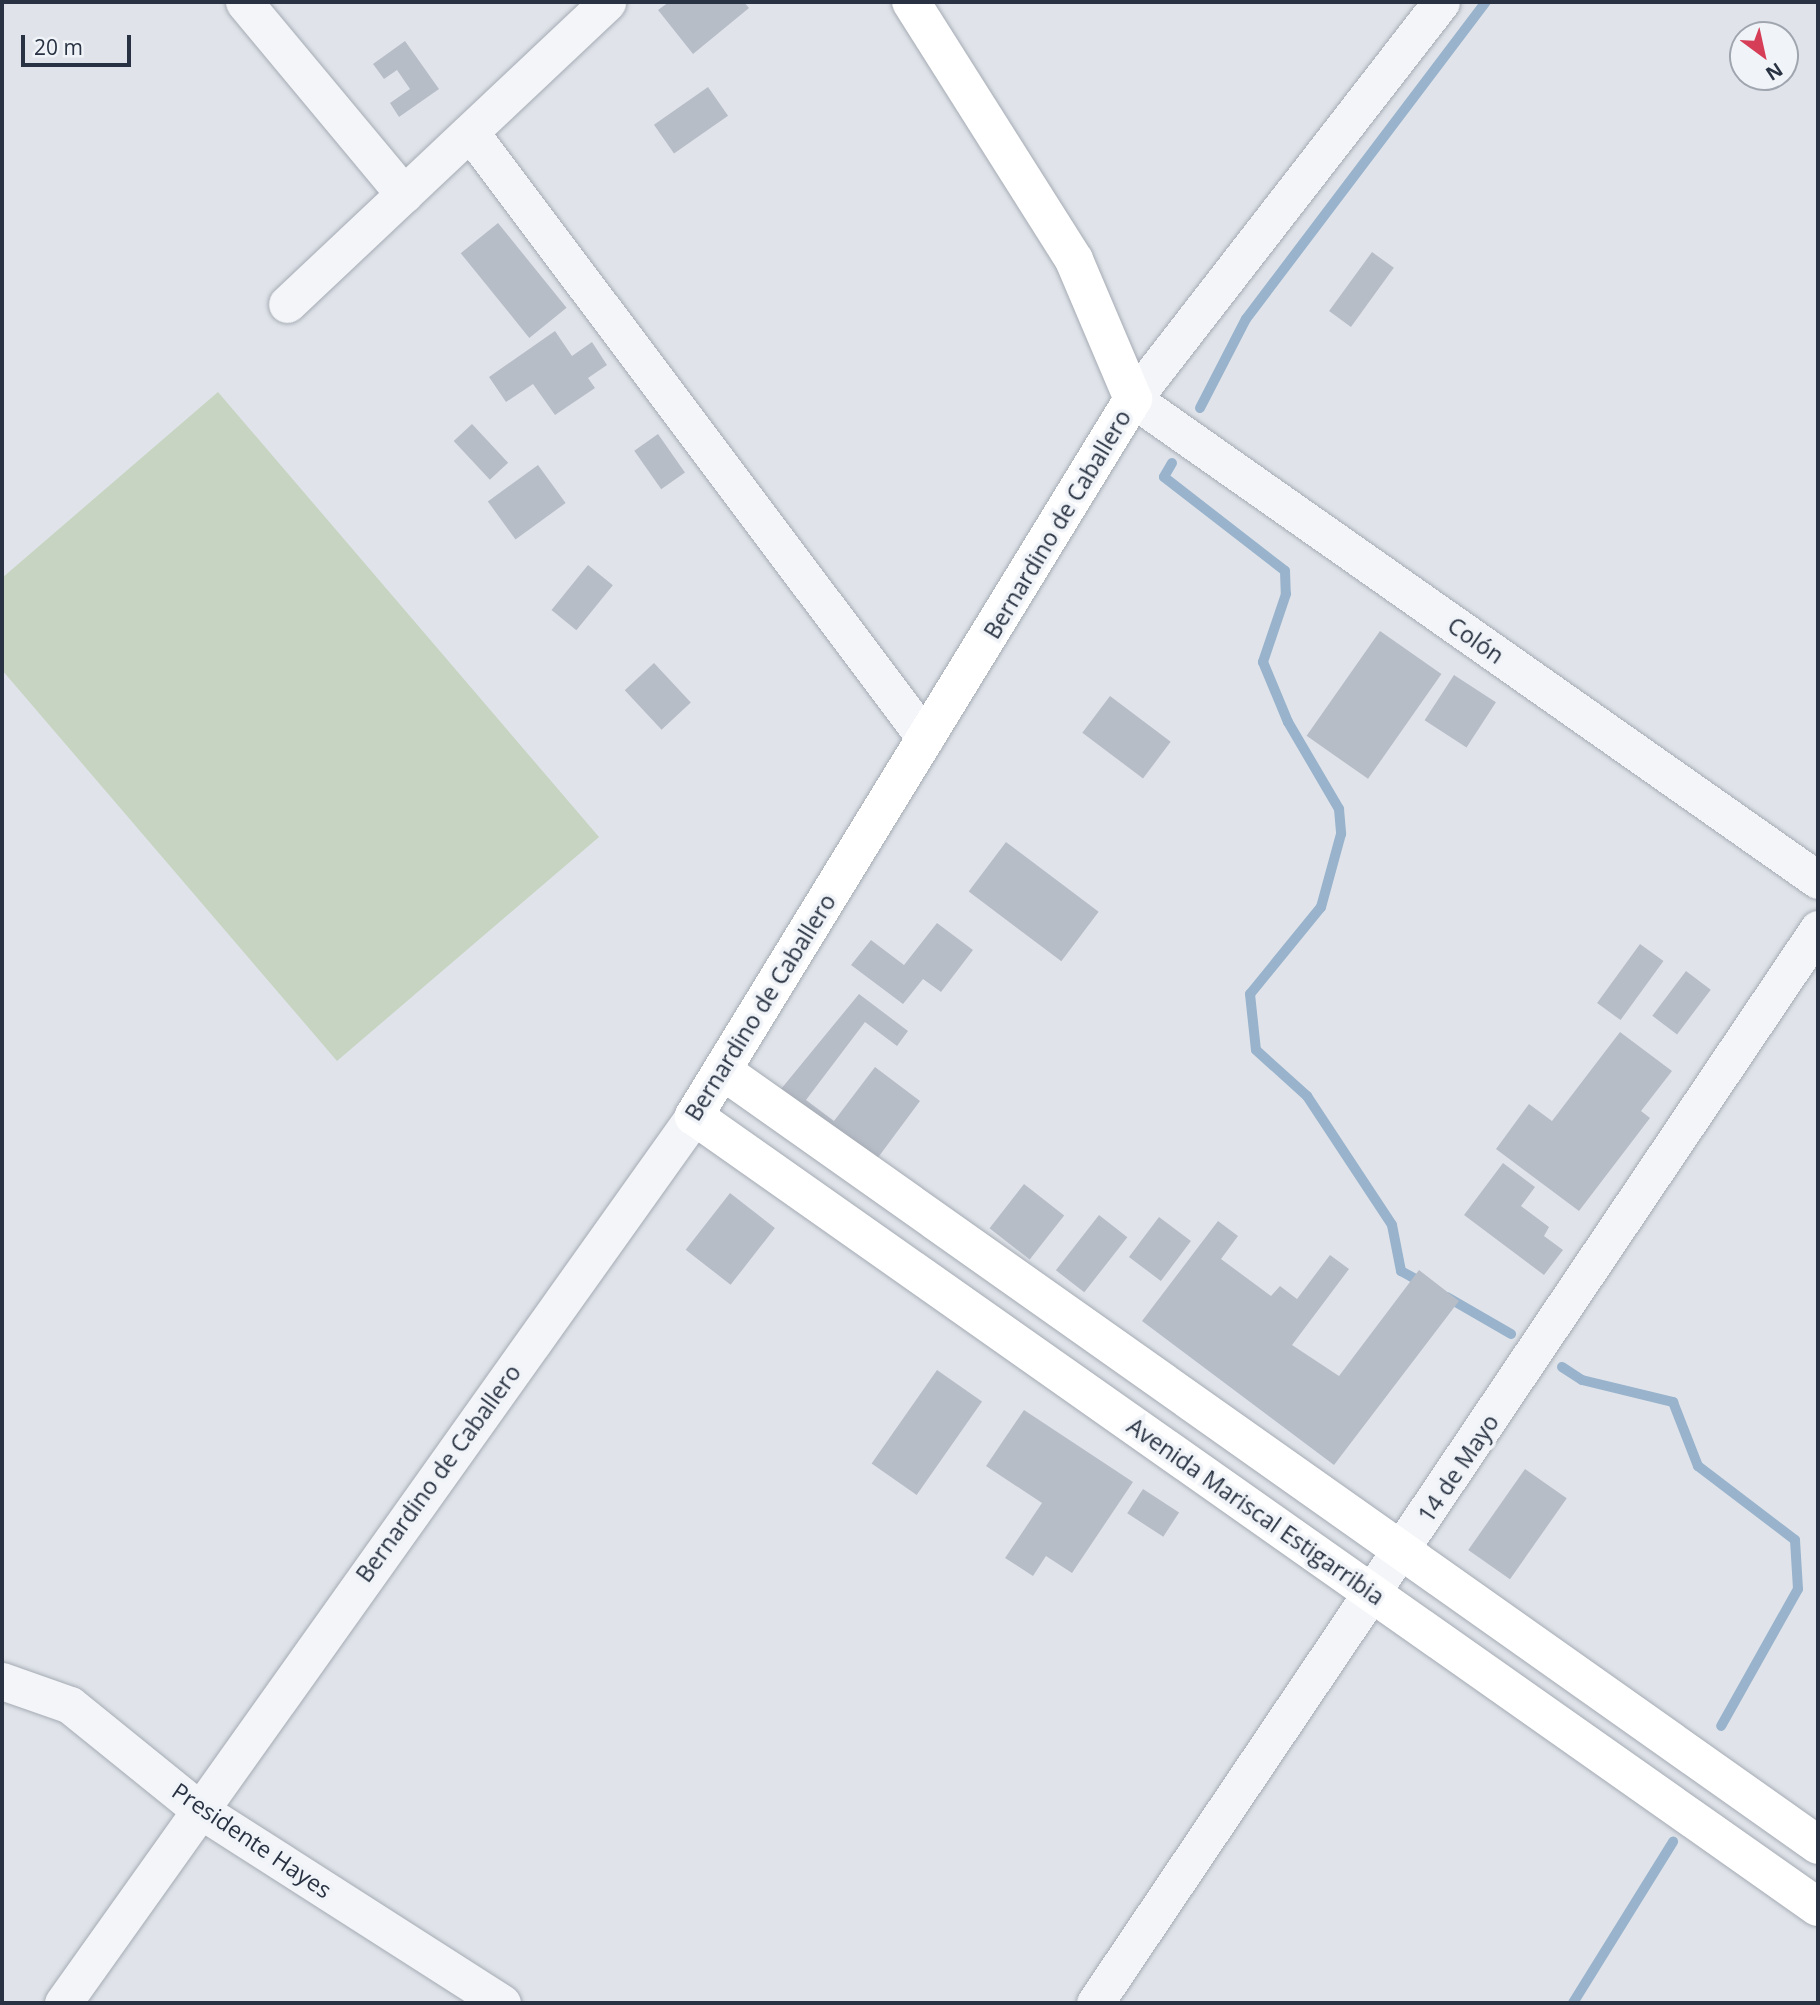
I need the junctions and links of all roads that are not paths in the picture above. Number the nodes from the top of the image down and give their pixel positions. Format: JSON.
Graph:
{"nodes":[{"id":1,"x":244,"y":2,"type":"edge"},
{"id":2,"x":607,"y":2,"type":"edge"},
{"id":3,"x":911,"y":2,"type":"edge"},
{"id":4,"x":1441,"y":2,"type":"edge"},
{"id":5,"x":470,"y":132,"type":"junction"},
{"id":6,"x":404,"y":194,"type":"junction"},
{"id":7,"x":287,"y":304,"type":"dead end"},
{"id":8,"x":1133,"y":399,"type":"junction"},
{"id":9,"x":925,"y":738,"type":"junction"},
{"id":10,"x":1818,"y":880,"type":"edge"},
{"id":11,"x":1818,"y":929,"type":"edge"},
{"id":12,"x":723,"y":1071,"type":"junction"},
{"id":13,"x":694,"y":1116,"type":"junction"},
{"id":14,"x":1401,"y":1553,"type":"junction"},
{"id":15,"x":1373,"y":1593,"type":"junction"},
{"id":16,"x":2,"y":1681,"type":"edge"},
{"id":17,"x":198,"y":1808,"type":"junction"},
{"id":18,"x":1818,"y":1845,"type":"edge"},
{"id":19,"x":1818,"y":1907,"type":"edge"},
{"id":20,"x":63,"y":2003,"type":"edge"},
{"id":21,"x":502,"y":2003,"type":"edge"},
{"id":22,"x":1095,"y":2003,"type":"edge"}],
"edges":[{"from":1,"to":6,"type":"street"},
{"from":2,"to":5,"type":"street"},
{"from":3,"to":8,"type":"main road"},
{"from":4,"to":8,"type":"street","name":"Bernardino de Caballero"},
{"from":5,"to":6,"type":"street"},
{"from":5,"to":9,"type":"street"},
{"from":6,"to":7,"type":"street"},
{"from":8,"to":9,"type":"main road","name":"Bernardino de Caballero"},
{"from":8,"to":10,"type":"street","name":"Colón"},
{"from":9,"to":12,"type":"main road","name":"Bernardino de Caballero"},
{"from":11,"to":14,"type":"street","name":"14 de Mayo"},
{"from":12,"to":13,"type":"main road","name":"Bernardino de Caballero"},
{"from":12,"to":14,"type":"main road"},
{"from":13,"to":15,"type":"main road","name":"Avenida Mariscal Estigarribia"},
{"from":13,"to":17,"type":"street","name":"Bernardino de Caballero"},
{"from":14,"to":15,"type":"street","name":"14 de Mayo"},
{"from":14,"to":18,"type":"main road"},
{"from":15,"to":19,"type":"main road","name":"Avenida Mariscal Estigarribia"},
{"from":15,"to":22,"type":"street","name":"14 de Mayo"},
{"from":16,"to":17,"type":"street","name":"Presidente Hayes"},
{"from":17,"to":20,"type":"street","name":"Bernardino de Caballero"},
{"from":17,"to":21,"type":"street","name":"Presidente Hayes"}]}
